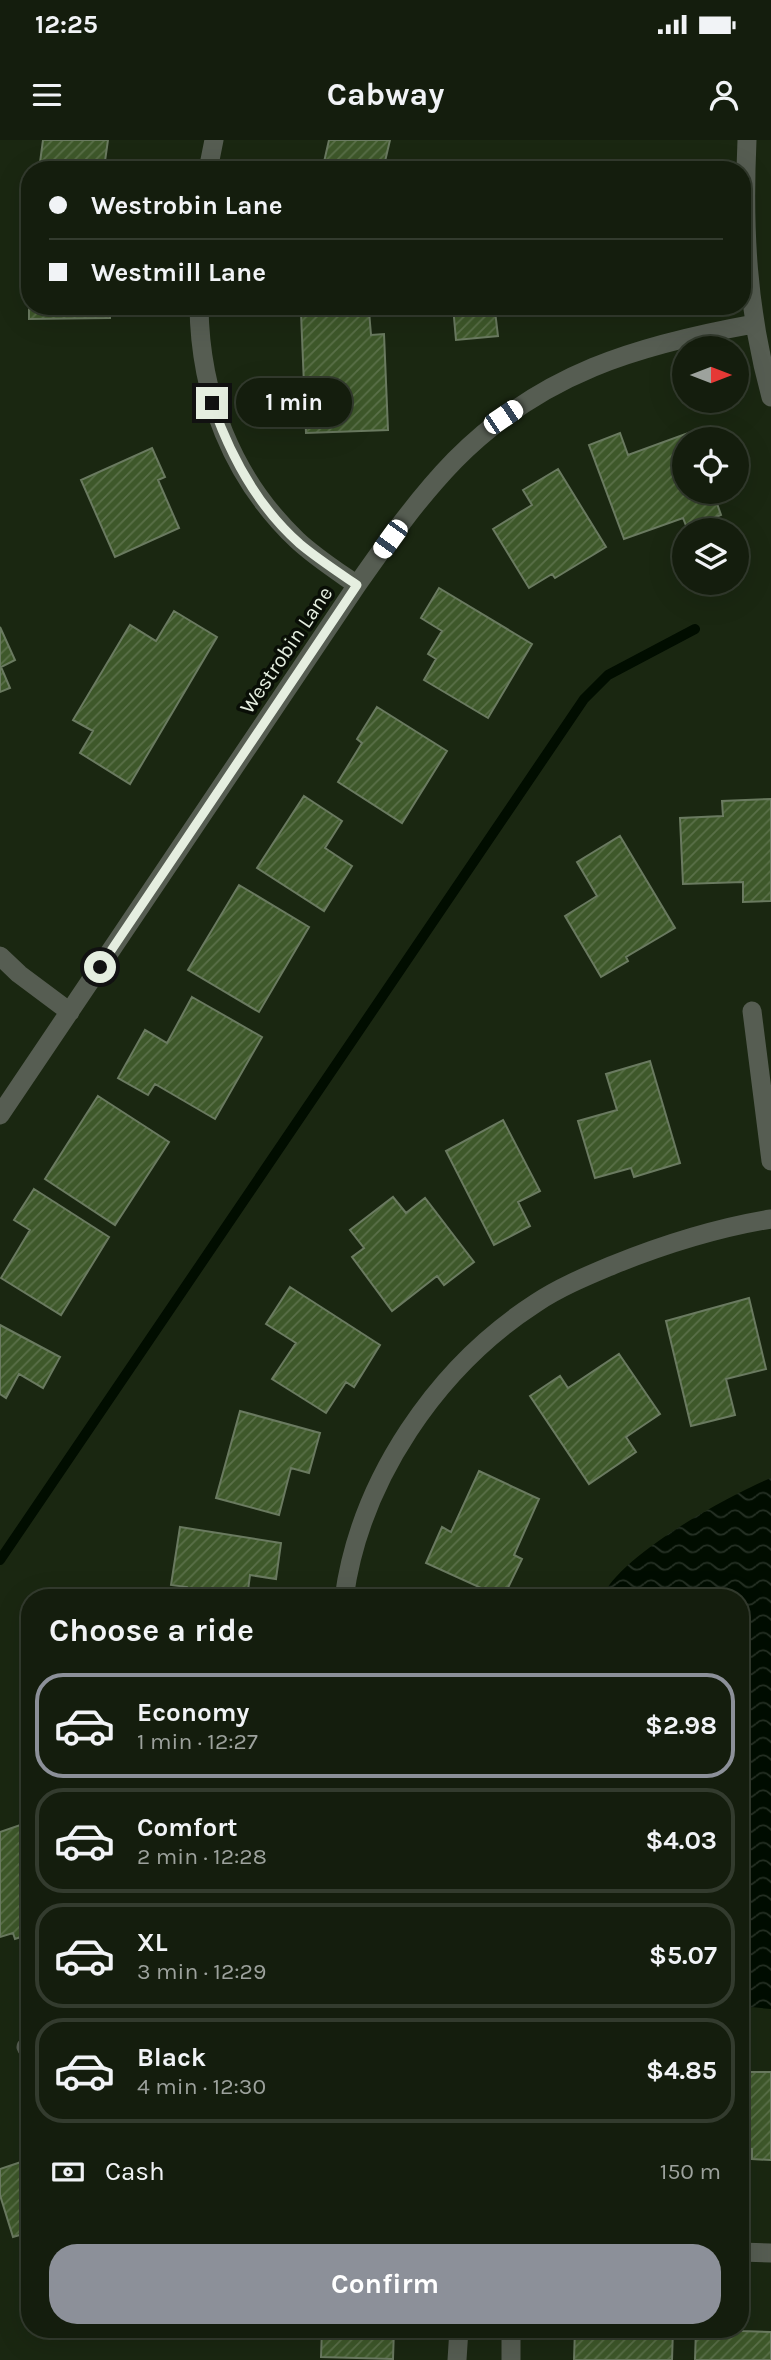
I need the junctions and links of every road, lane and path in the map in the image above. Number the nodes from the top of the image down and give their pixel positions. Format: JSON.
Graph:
{"nodes":[{"id":1,"x":214,"y":140,"type":"edge"},
{"id":2,"x":747,"y":140,"type":"edge"},
{"id":3,"x":210,"y":161,"type":"edge"},
{"id":4,"x":747,"y":161,"type":"edge"},
{"id":5,"x":751,"y":302,"type":"edge"},
{"id":6,"x":199,"y":315,"type":"edge"},
{"id":7,"x":754,"y":324,"type":"junction"},
{"id":8,"x":771,"y":397,"type":"edge"},
{"id":9,"x":357,"y":585,"type":"junction"},
{"id":10,"x":0,"y":956,"type":"edge"},
{"id":11,"x":752,"y":1011,"type":"dead end"},
{"id":12,"x":70,"y":1012,"type":"junction"},
{"id":13,"x":0,"y":1115,"type":"edge"},
{"id":14,"x":771,"y":1161,"type":"edge"},
{"id":15,"x":771,"y":1219,"type":"edge"},
{"id":16,"x":346,"y":1589,"type":"edge"},
{"id":17,"x":749,"y":2252,"type":"edge"},
{"id":18,"x":771,"y":2253,"type":"edge"},
{"id":19,"x":458,"y":2338,"type":"edge"},
{"id":20,"x":511,"y":2338,"type":"edge"},
{"id":21,"x":457,"y":2360,"type":"edge"},
{"id":22,"x":511,"y":2360,"type":"edge"}],
"edges":[{"from":1,"to":3,"type":"street"},
{"from":2,"to":4,"type":"street"},
{"from":5,"to":7,"type":"street"},
{"from":6,"to":9,"type":"street"},
{"from":7,"to":8,"type":"street"},
{"from":7,"to":9,"type":"street","name":"Westrobin Lane"},
{"from":9,"to":12,"type":"street","name":"Westrobin Lane"},
{"from":10,"to":12,"type":"street"},
{"from":11,"to":14,"type":"street"},
{"from":12,"to":13,"type":"street","name":"Westrobin Lane"},
{"from":15,"to":16,"type":"street"},
{"from":17,"to":18,"type":"street"},
{"from":19,"to":21,"type":"street"},
{"from":20,"to":22,"type":"street"}]}
